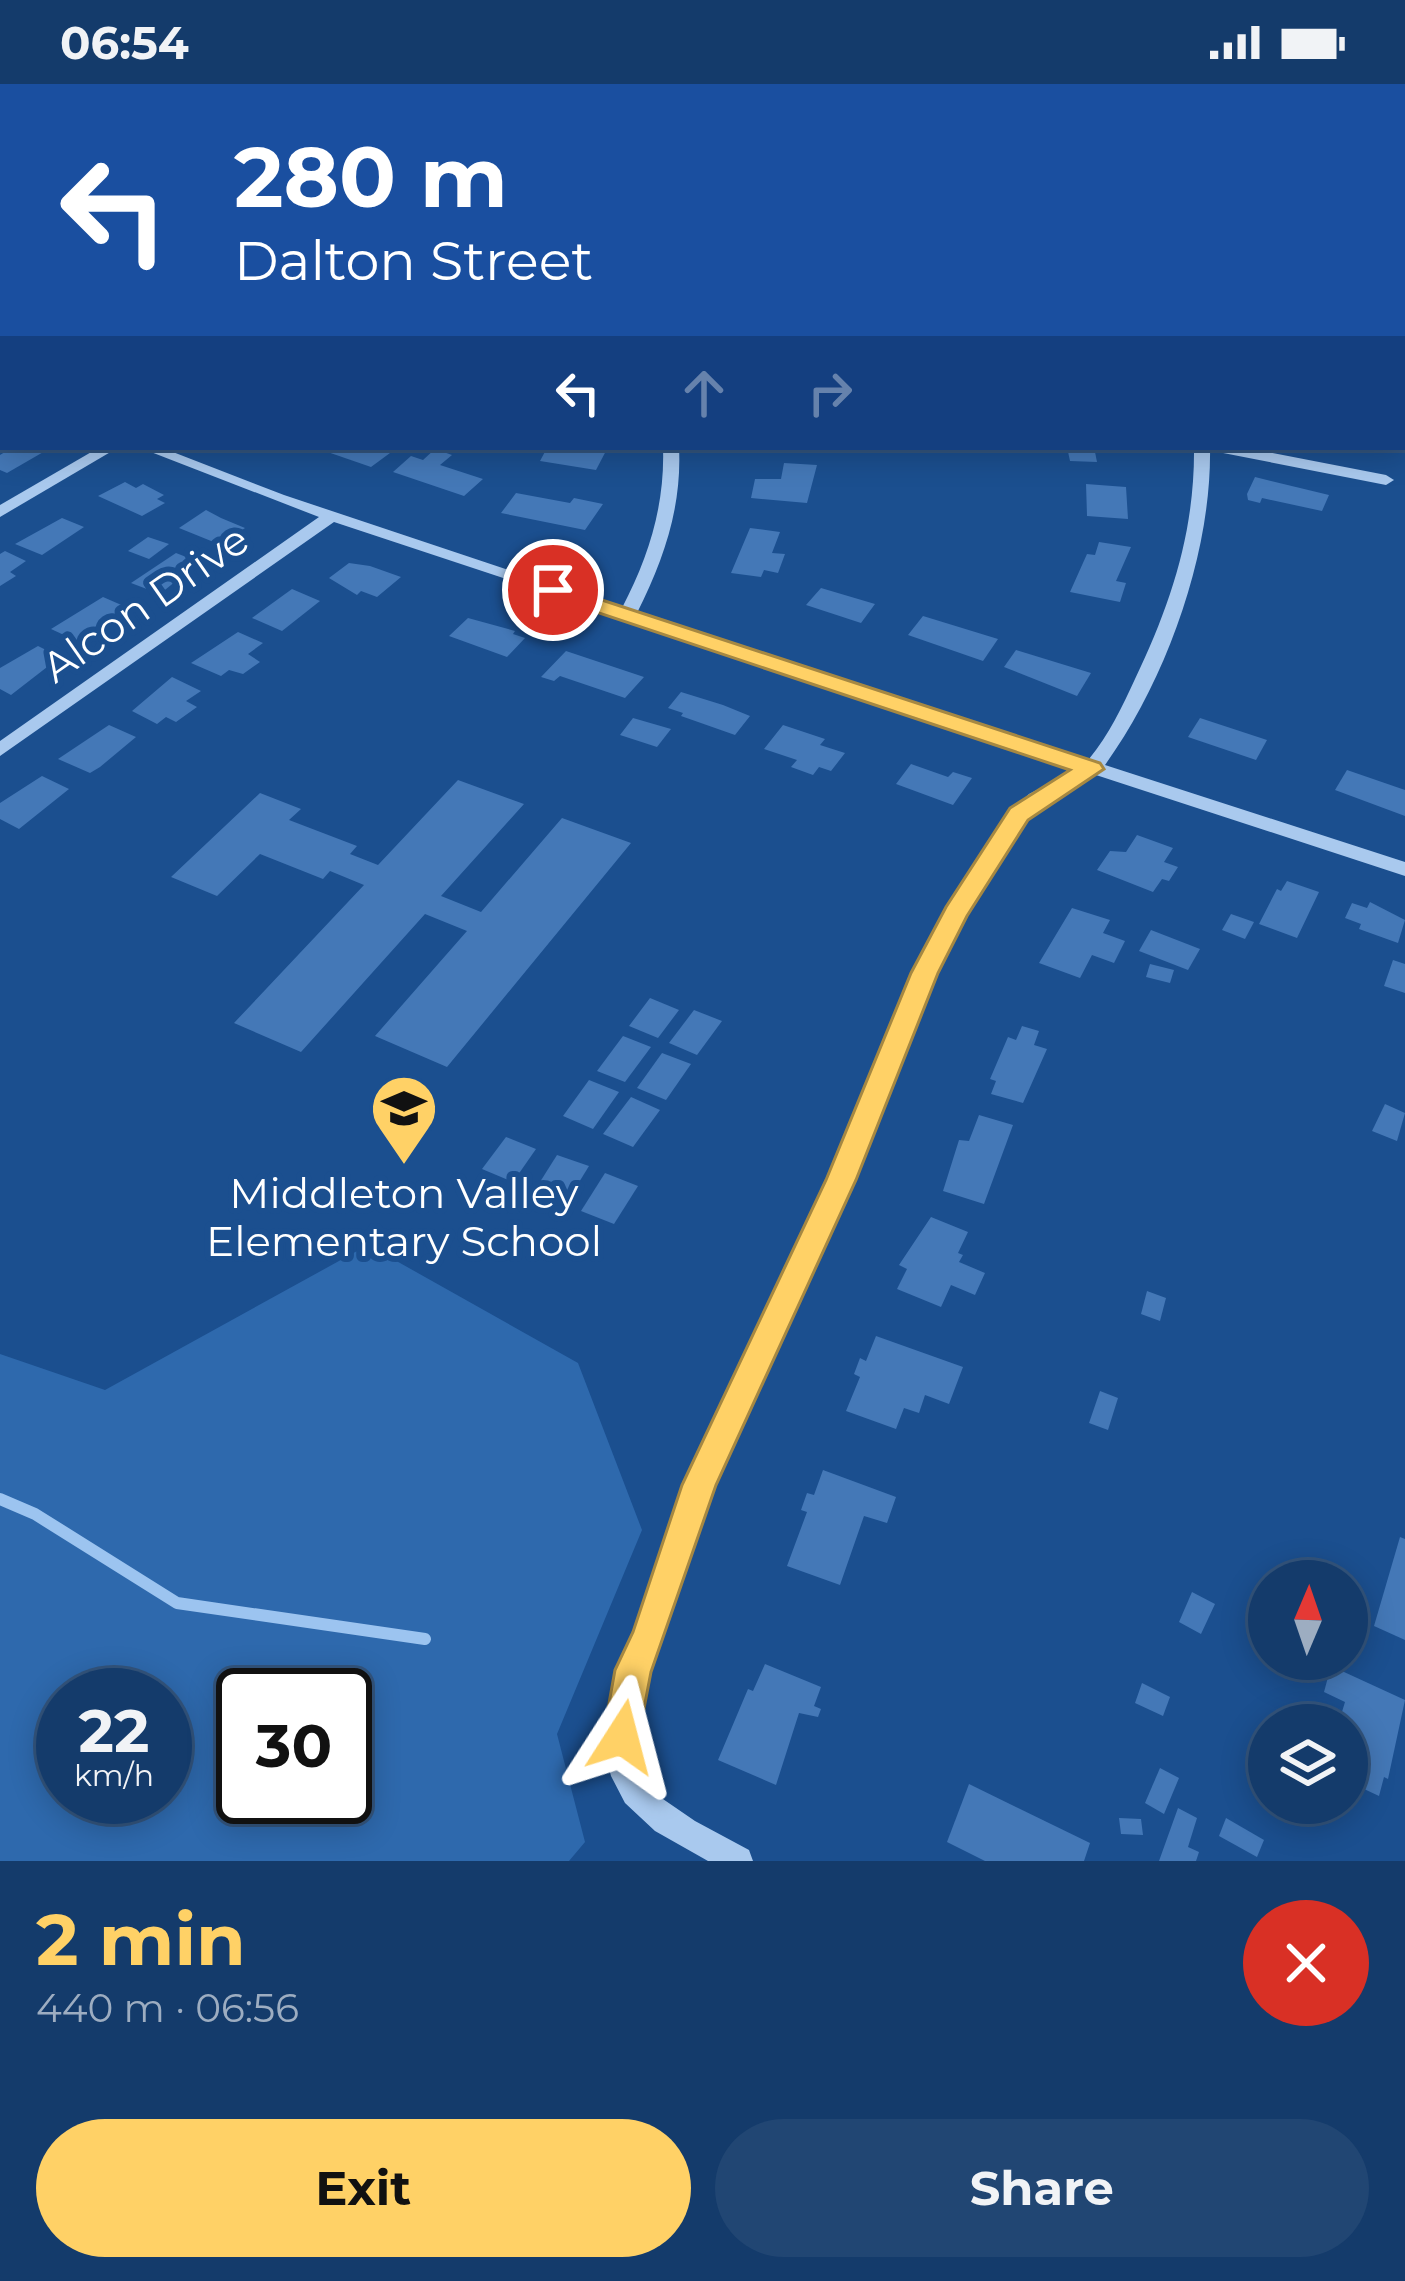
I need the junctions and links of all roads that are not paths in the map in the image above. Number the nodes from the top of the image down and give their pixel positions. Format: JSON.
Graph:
{"nodes":[{"id":1,"x":106,"y":450,"type":"edge"},
{"id":2,"x":154,"y":450,"type":"edge"},
{"id":3,"x":671,"y":450,"type":"edge"},
{"id":4,"x":1202,"y":450,"type":"edge"},
{"id":5,"x":1234,"y":450,"type":"edge"},
{"id":6,"x":1386,"y":479,"type":"dead end"},
{"id":7,"x":0,"y":512,"type":"edge"},
{"id":8,"x":333,"y":515,"type":"junction"},
{"id":9,"x":627,"y":616,"type":"junction"},
{"id":10,"x":0,"y":750,"type":"edge"},
{"id":11,"x":1092,"y":769,"type":"junction"},
{"id":12,"x":1405,"y":869,"type":"edge"},
{"id":13,"x":738,"y":1861,"type":"edge"}],
"edges":[{"from":1,"to":7,"type":"street"},
{"from":2,"to":8,"type":"street"},
{"from":3,"to":9,"type":"street"},
{"from":4,"to":11,"type":"street"},
{"from":5,"to":6,"type":"street"},
{"from":8,"to":9,"type":"street"},
{"from":8,"to":10,"type":"street","name":"Alcon Drive"},
{"from":9,"to":11,"type":"street"},
{"from":11,"to":12,"type":"street"},
{"from":11,"to":13,"type":"street"}]}
